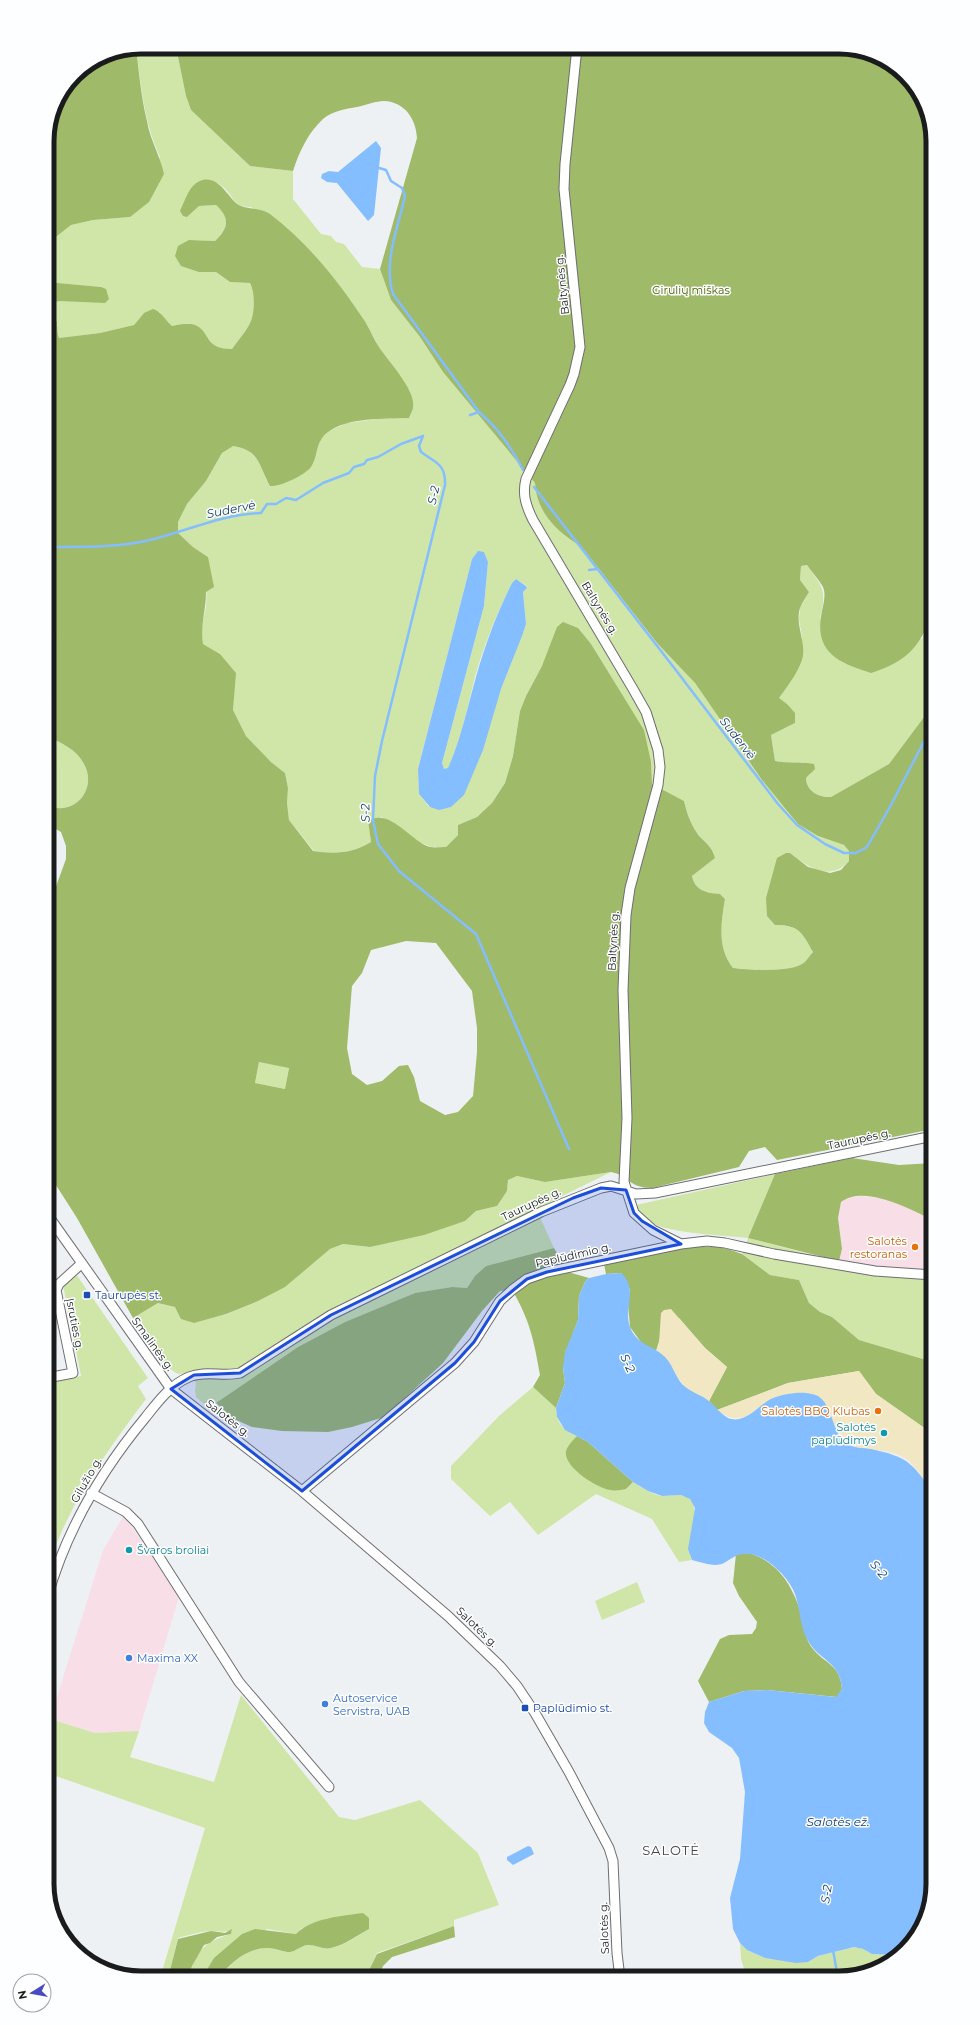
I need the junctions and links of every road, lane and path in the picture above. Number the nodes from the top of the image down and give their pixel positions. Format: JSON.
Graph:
{"nodes":[{"id":1,"x":576,"y":54,"type":"edge"},
{"id":2,"x":926,"y":1137,"type":"edge"},
{"id":3,"x":626,"y":1190,"type":"junction"},
{"id":4,"x":54,"y":1224,"type":"edge"},
{"id":5,"x":681,"y":1244,"type":"junction"},
{"id":6,"x":81,"y":1264,"type":"junction"},
{"id":7,"x":926,"y":1275,"type":"edge"},
{"id":8,"x":54,"y":1377,"type":"edge"},
{"id":9,"x":171,"y":1389,"type":"junction"},
{"id":10,"x":302,"y":1491,"type":"junction"},
{"id":11,"x":91,"y":1493,"type":"junction"},
{"id":12,"x":54,"y":1571,"type":"edge"},
{"id":13,"x":329,"y":1787,"type":"dead end"},
{"id":14,"x":619,"y":1971,"type":"edge"}],
"edges":[{"from":1,"to":3,"type":"street","name":"Baltynės g."},
{"from":2,"to":3,"type":"street","name":"Taurupės g."},
{"from":3,"to":5,"type":"street","name":"Baltynės g."},
{"from":3,"to":9,"type":"street","name":"Taurupės g."},
{"from":4,"to":6,"type":"street","name":"Smalinės g."},
{"from":5,"to":7,"type":"street","name":"Paplūdimio g."},
{"from":5,"to":10,"type":"street","name":"Paplūdimio g."},
{"from":6,"to":8,"type":"street","name":"Įsruties g."},
{"from":6,"to":9,"type":"street","name":"Smalinės g."},
{"from":9,"to":10,"type":"street","name":"Salotės g."},
{"from":9,"to":11,"type":"street","name":"Gilužio g."},
{"from":10,"to":14,"type":"street","name":"Salotės g."},
{"from":11,"to":12,"type":"street","name":"Gilužio g."},
{"from":11,"to":13,"type":"street"}]}
